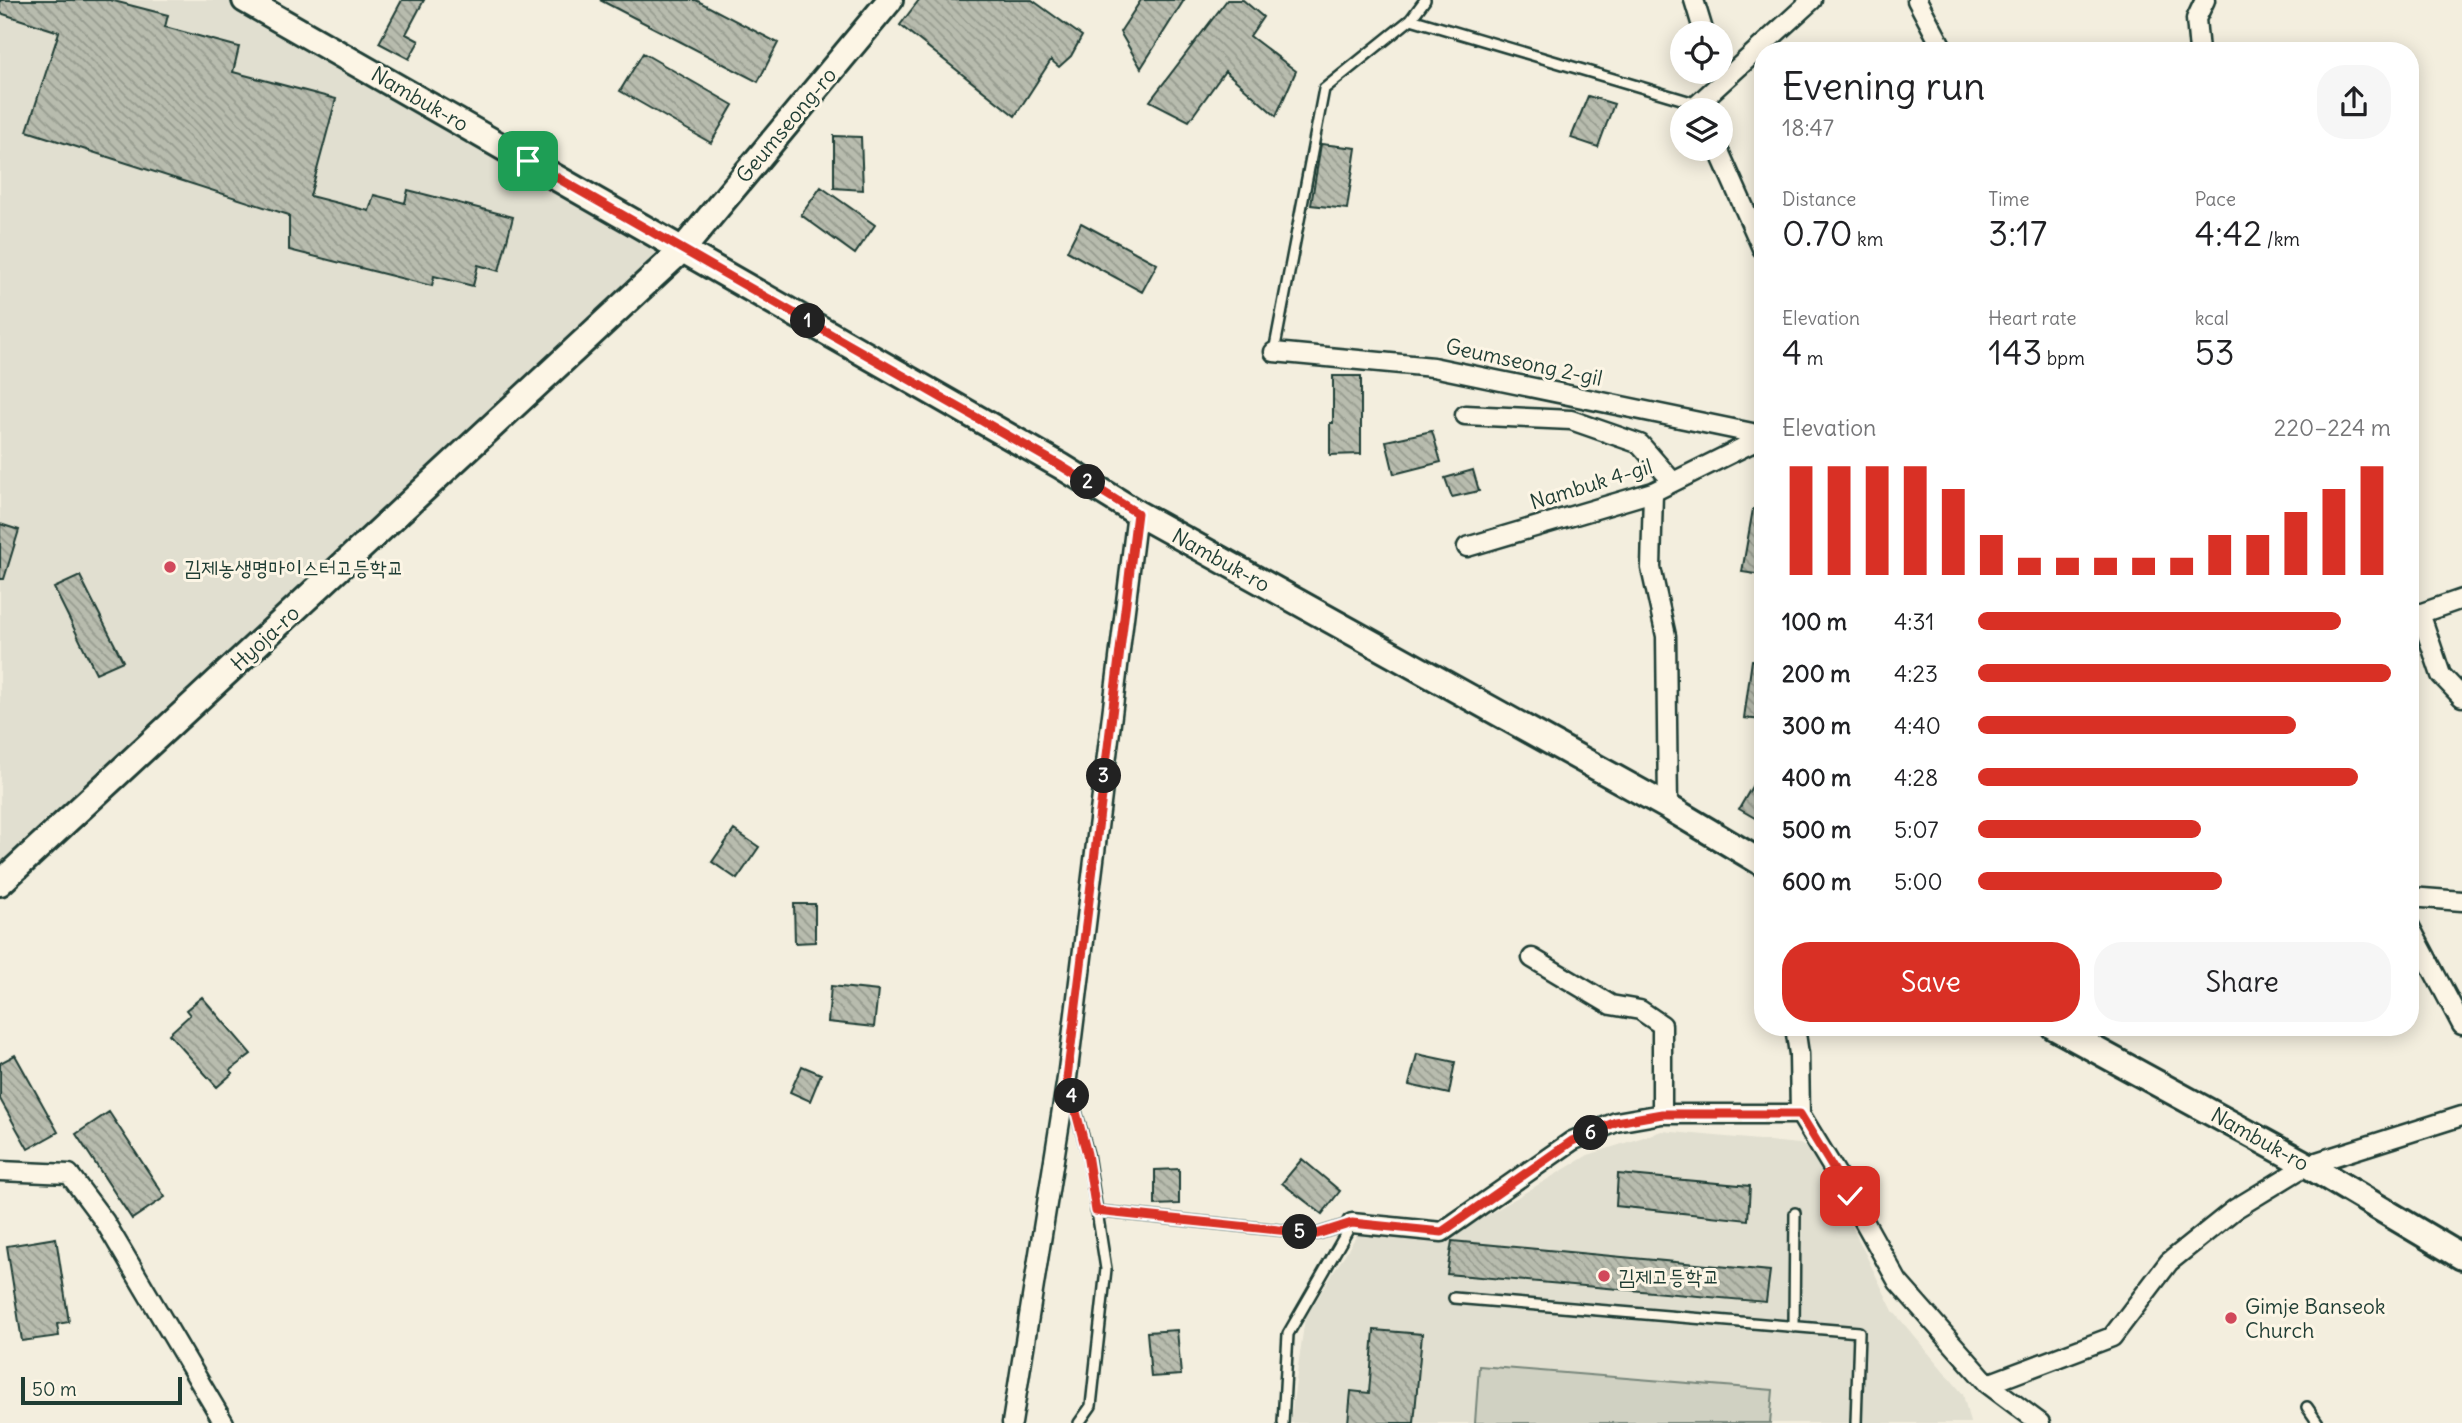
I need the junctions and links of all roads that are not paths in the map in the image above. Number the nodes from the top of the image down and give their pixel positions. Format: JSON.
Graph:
{"nodes":[{"id":1,"x":245,"y":0,"type":"edge"},
{"id":2,"x":890,"y":0,"type":"edge"},
{"id":3,"x":1425,"y":0,"type":"edge"},
{"id":4,"x":1694,"y":0,"type":"edge"},
{"id":5,"x":1812,"y":0,"type":"edge"},
{"id":6,"x":1917,"y":0,"type":"edge"},
{"id":7,"x":2205,"y":0,"type":"edge"},
{"id":8,"x":1411,"y":19,"type":"junction"},
{"id":9,"x":1700,"y":21,"type":"edge"},
{"id":10,"x":1761,"y":42,"type":"edge"},
{"id":11,"x":1939,"y":42,"type":"edge"},
{"id":12,"x":2198,"y":42,"type":"edge"},
{"id":13,"x":1754,"y":48,"type":"edge"},
{"id":14,"x":1733,"y":66,"type":"edge"},
{"id":15,"x":1670,"y":98,"type":"edge"},
{"id":16,"x":1723,"y":161,"type":"edge"},
{"id":17,"x":1754,"y":230,"type":"edge"},
{"id":18,"x":683,"y":249,"type":"junction"},
{"id":19,"x":1274,"y":352,"type":"joint"},
{"id":20,"x":1465,"y":415,"type":"dead end"},
{"id":21,"x":1754,"y":434,"type":"edge"},
{"id":22,"x":1754,"y":440,"type":"edge"},
{"id":23,"x":1672,"y":482,"type":"junction"},
{"id":24,"x":1653,"y":492,"type":"junction"},
{"id":25,"x":1137,"y":513,"type":"junction"},
{"id":26,"x":1467,"y":547,"type":"dead end"},
{"id":27,"x":2462,"y":599,"type":"edge"},
{"id":28,"x":2419,"y":614,"type":"edge"},
{"id":29,"x":2419,"y":624,"type":"edge"},
{"id":30,"x":2462,"y":698,"type":"edge"},
{"id":31,"x":1668,"y":807,"type":"junction"},
{"id":32,"x":1754,"y":858,"type":"edge"},
{"id":33,"x":0,"y":883,"type":"edge"},
{"id":34,"x":2419,"y":898,"type":"edge"},
{"id":35,"x":2462,"y":901,"type":"edge"},
{"id":36,"x":2419,"y":944,"type":"edge"},
{"id":37,"x":1532,"y":958,"type":"dead end"},
{"id":38,"x":2462,"y":1025,"type":"edge"},
{"id":39,"x":1796,"y":1036,"type":"edge"},
{"id":40,"x":2092,"y":1036,"type":"edge"},
{"id":41,"x":1067,"y":1078,"type":"junction"},
{"id":42,"x":1662,"y":1114,"type":"junction"},
{"id":43,"x":1800,"y":1114,"type":"junction"},
{"id":44,"x":2462,"y":1116,"type":"edge"},
{"id":45,"x":2306,"y":1165,"type":"junction"},
{"id":46,"x":0,"y":1171,"type":"edge"},
{"id":47,"x":1096,"y":1211,"type":"junction"},
{"id":48,"x":1795,"y":1213,"type":"dead end"},
{"id":49,"x":1352,"y":1223,"type":"junction"},
{"id":50,"x":2462,"y":1257,"type":"edge"},
{"id":51,"x":1454,"y":1298,"type":"dead end"},
{"id":52,"x":1794,"y":1327,"type":"junction"},
{"id":53,"x":1988,"y":1384,"type":"junction"},
{"id":54,"x":2307,"y":1407,"type":"dead end"},
{"id":55,"x":224,"y":1423,"type":"edge"},
{"id":56,"x":1012,"y":1423,"type":"edge"},
{"id":57,"x":1079,"y":1423,"type":"edge"},
{"id":58,"x":1283,"y":1423,"type":"edge"},
{"id":59,"x":1856,"y":1423,"type":"edge"},
{"id":60,"x":2040,"y":1423,"type":"edge"},
{"id":61,"x":2318,"y":1423,"type":"edge"}],
"edges":[{"from":1,"to":18,"type":"main road","name":"Nambuk-ro"},
{"from":2,"to":18,"type":"main road","name":"Geumseong-ro"},
{"from":3,"to":8,"type":"lane"},
{"from":4,"to":9,"type":"street"},
{"from":5,"to":10,"type":"street"},
{"from":6,"to":11,"type":"street"},
{"from":7,"to":12,"type":"street"},
{"from":8,"to":15,"type":"lane"},
{"from":8,"to":19,"type":"lane"},
{"from":13,"to":14,"type":"street"},
{"from":16,"to":17,"type":"street"},
{"from":18,"to":25,"type":"main road","name":"Nambuk-ro"},
{"from":18,"to":33,"type":"main road","name":"Hyoja-ro"},
{"from":19,"to":21,"type":"street","name":"Geumseong 2-gil"},
{"from":20,"to":23,"type":"street"},
{"from":22,"to":23,"type":"street","name":"Nambuk 4-gil"},
{"from":23,"to":24,"type":"street","name":"Nambuk 4-gil"},
{"from":24,"to":26,"type":"street","name":"Nambuk 4-gil"},
{"from":24,"to":31,"type":"street"},
{"from":25,"to":31,"type":"main road","name":"Nambuk-ro"},
{"from":25,"to":41,"type":"street"},
{"from":27,"to":28,"type":"street"},
{"from":29,"to":30,"type":"street"},
{"from":31,"to":32,"type":"main road","name":"Nambuk-ro"},
{"from":34,"to":35,"type":"street"},
{"from":36,"to":38,"type":"street"},
{"from":37,"to":42,"type":"street"},
{"from":39,"to":43,"type":"street"},
{"from":40,"to":45,"type":"main road","name":"Nambuk-ro"},
{"from":41,"to":47,"type":"lane"},
{"from":41,"to":56,"type":"street"},
{"from":42,"to":43,"type":"street"},
{"from":42,"to":49,"type":"street"},
{"from":43,"to":53,"type":"street"},
{"from":44,"to":45,"type":"street"},
{"from":45,"to":50,"type":"main road","name":"Nambuk-ro"},
{"from":45,"to":53,"type":"street"},
{"from":46,"to":55,"type":"street"},
{"from":47,"to":49,"type":"lane"},
{"from":47,"to":57,"type":"lane"},
{"from":48,"to":52,"type":"lane"},
{"from":49,"to":58,"type":"lane"},
{"from":51,"to":52,"type":"lane"},
{"from":52,"to":59,"type":"lane"},
{"from":53,"to":60,"type":"street"},
{"from":54,"to":61,"type":"lane"}]}
